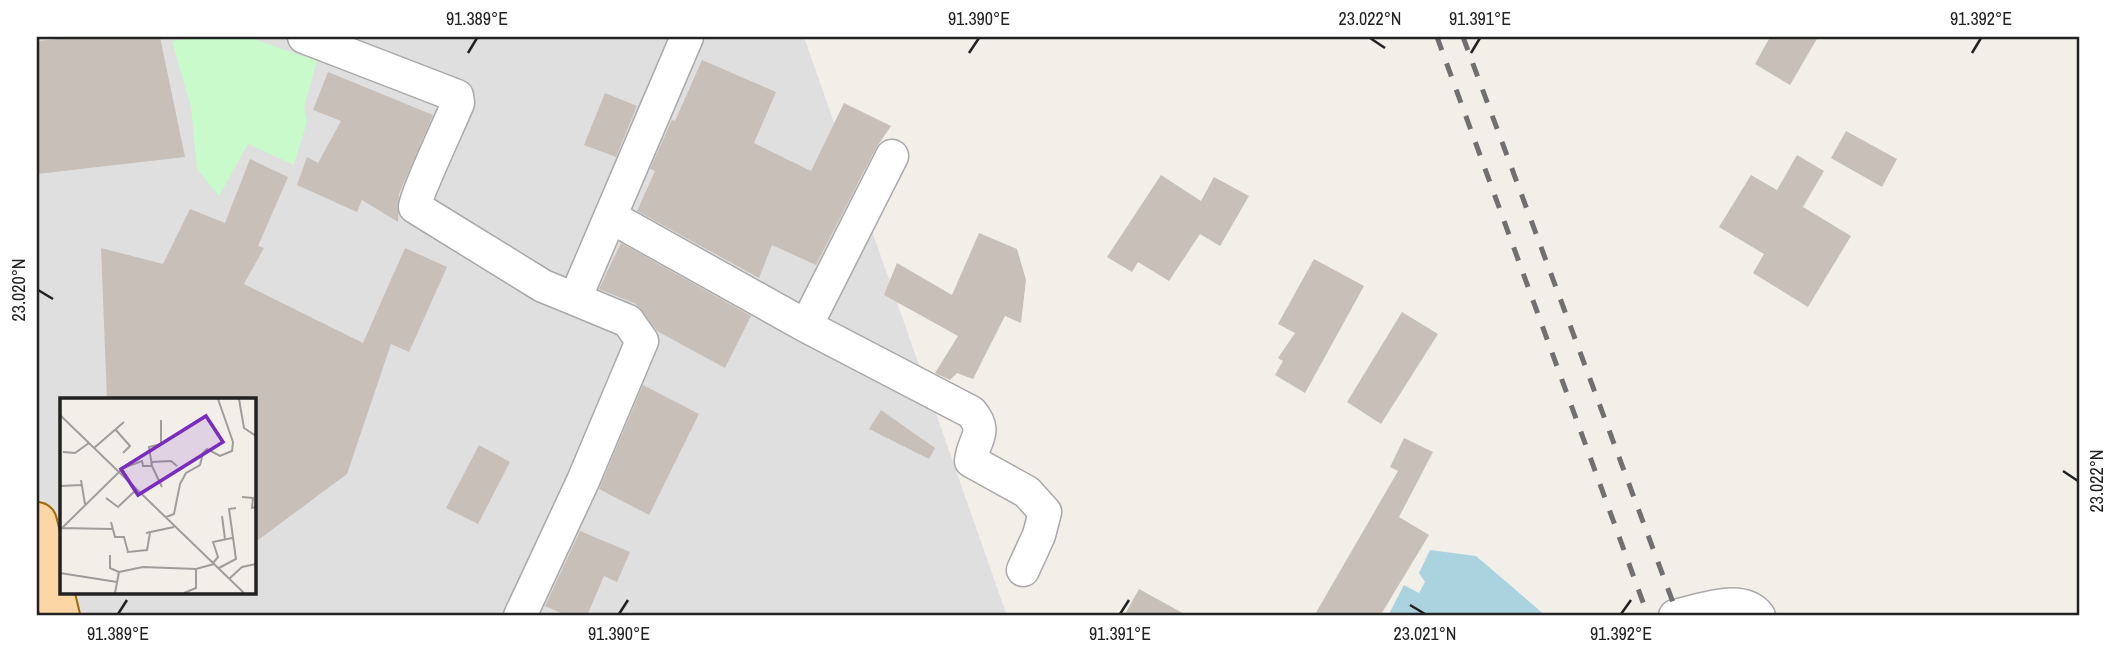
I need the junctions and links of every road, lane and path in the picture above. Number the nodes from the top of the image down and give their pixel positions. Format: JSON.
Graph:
{"nodes":[{"id":1,"x":304,"y":37,"type":"edge"},
{"id":2,"x":687,"y":37,"type":"edge"},
{"id":3,"x":892,"y":156,"type":"dead end"},
{"id":4,"x":611,"y":217,"type":"junction"},
{"id":5,"x":575,"y":299,"type":"junction"},
{"id":6,"x":806,"y":327,"type":"junction"},
{"id":7,"x":39,"y":541,"type":"edge"},
{"id":8,"x":1023,"y":570,"type":"dead end"},
{"id":9,"x":60,"y":616,"type":"edge"},
{"id":10,"x":520,"y":616,"type":"edge"},
{"id":11,"x":1675,"y":616,"type":"edge"},
{"id":12,"x":1759,"y":616,"type":"edge"}],
"edges":[{"from":1,"to":5,"type":"street"},
{"from":2,"to":4,"type":"street"},
{"from":3,"to":6,"type":"street"},
{"from":4,"to":5,"type":"street"},
{"from":4,"to":6,"type":"street"},
{"from":5,"to":10,"type":"street"},
{"from":6,"to":8,"type":"street"},
{"from":7,"to":9,"type":"main road"},
{"from":11,"to":12,"type":"street"}]}
